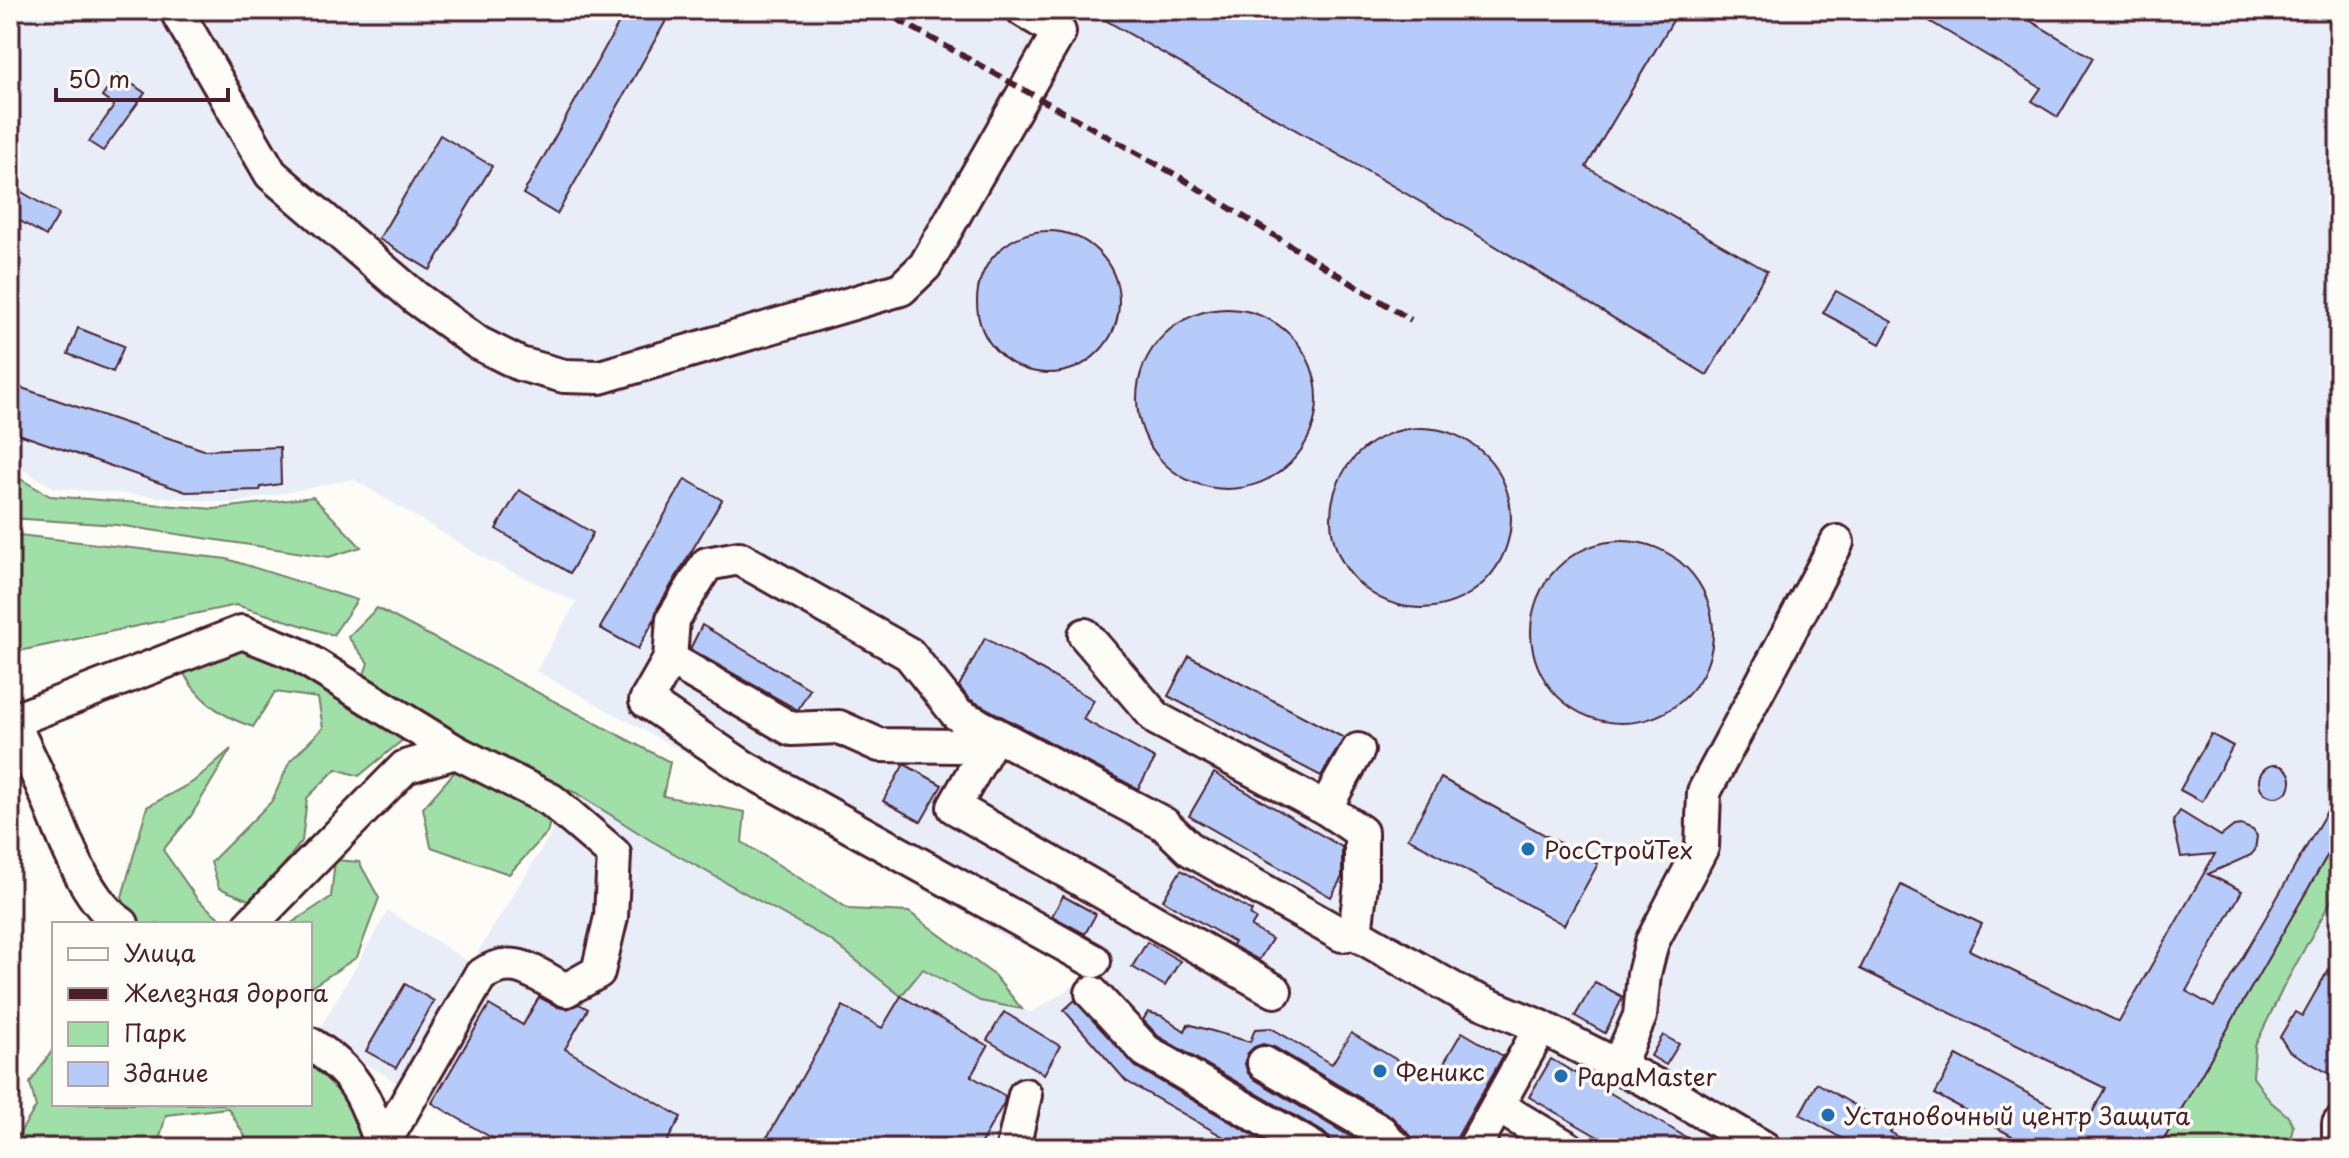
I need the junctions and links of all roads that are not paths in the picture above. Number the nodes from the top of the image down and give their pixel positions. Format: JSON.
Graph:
{"nodes":[{"id":1,"x":176,"y":10,"type":"edge"},
{"id":2,"x":1023,"y":10,"type":"edge"},
{"id":3,"x":1837,"y":542,"type":"dead end"},
{"id":4,"x":1085,"y":635,"type":"dead end"},
{"id":5,"x":670,"y":659,"type":"junction"},
{"id":6,"x":985,"y":728,"type":"junction"},
{"id":7,"x":1358,"y":750,"type":"dead end"},
{"id":8,"x":456,"y":752,"type":"junction"},
{"id":9,"x":1325,"y":808,"type":"junction"},
{"id":10,"x":119,"y":922,"type":"edge"},
{"id":11,"x":253,"y":922,"type":"edge"},
{"id":12,"x":1355,"y":933,"type":"junction"},
{"id":13,"x":1094,"y":961,"type":"dead end"},
{"id":14,"x":1275,"y":991,"type":"dead end"},
{"id":15,"x":1092,"y":993,"type":"dead end"},
{"id":16,"x":1541,"y":1027,"type":"junction"},
{"id":17,"x":312,"y":1045,"type":"edge"},
{"id":18,"x":1264,"y":1063,"type":"dead end"},
{"id":19,"x":1618,"y":1066,"type":"junction"},
{"id":20,"x":1025,"y":1095,"type":"dead end"},
{"id":21,"x":1499,"y":1107,"type":"junction"},
{"id":22,"x":2339,"y":1124,"type":"edge"},
{"id":23,"x":381,"y":1146,"type":"edge"},
{"id":24,"x":1013,"y":1148,"type":"edge"},
{"id":25,"x":1313,"y":1148,"type":"edge"},
{"id":26,"x":1397,"y":1148,"type":"edge"},
{"id":27,"x":1474,"y":1148,"type":"edge"},
{"id":28,"x":1568,"y":1148,"type":"edge"},
{"id":29,"x":1764,"y":1148,"type":"edge"},
{"id":30,"x":2339,"y":1148,"type":"edge"}],
"edges":[{"from":1,"to":2,"type":"lane"},
{"from":3,"to":19,"type":"lane"},
{"from":4,"to":9,"type":"lane"},
{"from":5,"to":6,"type":"lane"},
{"from":5,"to":6,"type":"lane"},
{"from":5,"to":13,"type":"lane"},
{"from":6,"to":12,"type":"lane"},
{"from":6,"to":14,"type":"lane"},
{"from":7,"to":9,"type":"lane"},
{"from":8,"to":10,"type":"lane"},
{"from":8,"to":11,"type":"lane"},
{"from":8,"to":23,"type":"lane"},
{"from":9,"to":12,"type":"lane"},
{"from":12,"to":16,"type":"lane"},
{"from":15,"to":25,"type":"lane"},
{"from":16,"to":19,"type":"lane"},
{"from":16,"to":21,"type":"lane"},
{"from":17,"to":23,"type":"lane"},
{"from":18,"to":26,"type":"lane"},
{"from":19,"to":29,"type":"lane"},
{"from":20,"to":24,"type":"lane"},
{"from":21,"to":27,"type":"lane"},
{"from":21,"to":28,"type":"lane"},
{"from":22,"to":30,"type":"lane"}]}
